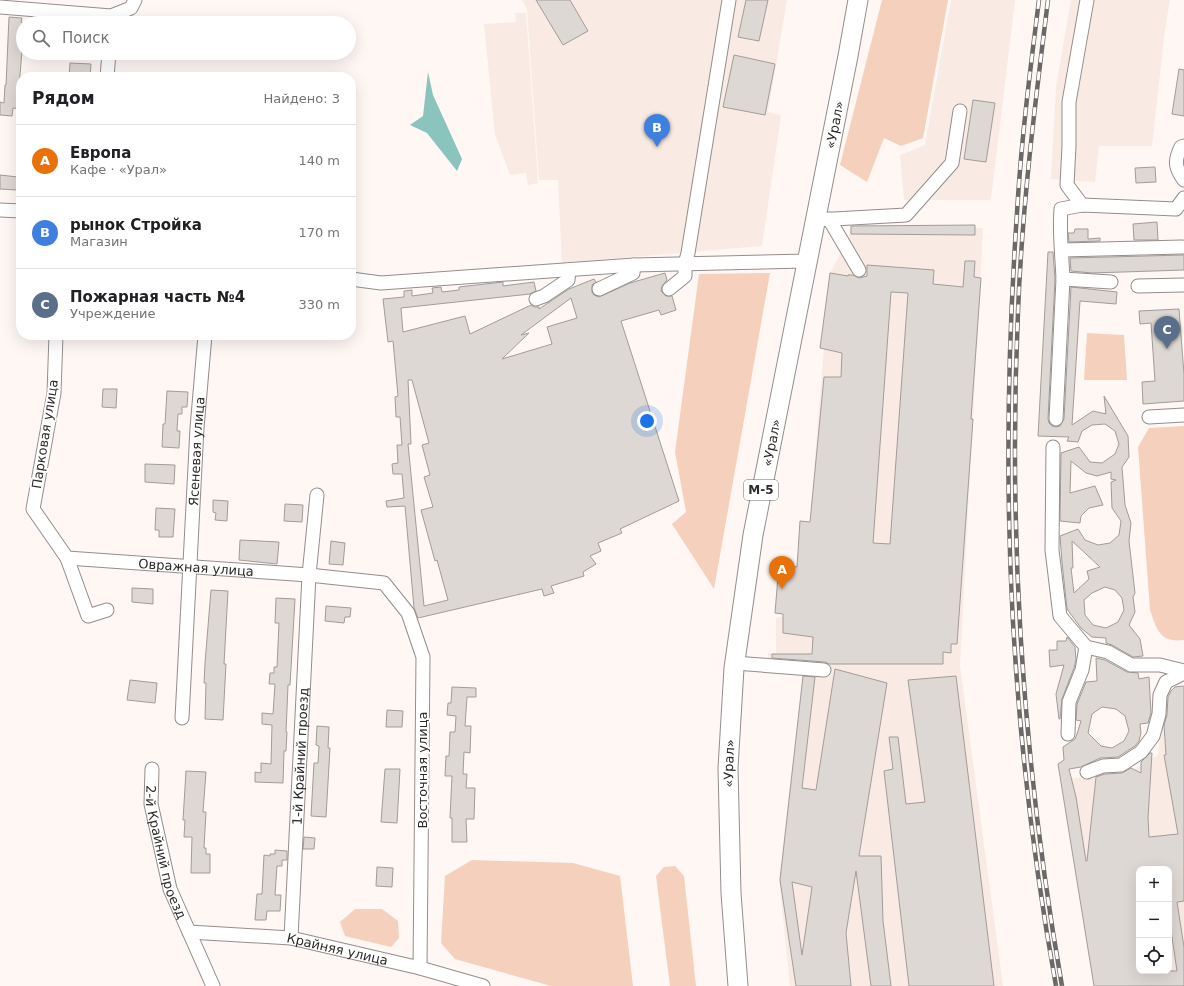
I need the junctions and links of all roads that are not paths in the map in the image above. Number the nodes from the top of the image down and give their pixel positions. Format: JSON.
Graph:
{"nodes":[{"id":1,"x":135,"y":0,"type":"edge"},
{"id":2,"x":729,"y":0,"type":"edge"},
{"id":3,"x":858,"y":0,"type":"edge"},
{"id":4,"x":1087,"y":0,"type":"edge"},
{"id":5,"x":0,"y":7,"type":"edge"},
{"id":6,"x":83,"y":16,"type":"edge"},
{"id":7,"x":116,"y":16,"type":"edge"},
{"id":8,"x":108,"y":60,"type":"edge"},
{"id":9,"x":107,"y":72,"type":"edge"},
{"id":10,"x":960,"y":111,"type":"dead end"},
{"id":11,"x":1184,"y":146,"type":"edge"},
{"id":12,"x":1184,"y":180,"type":"edge"},
{"id":13,"x":1184,"y":198,"type":"edge"},
{"id":14,"x":1082,"y":205,"type":"junction"},
{"id":15,"x":0,"y":210,"type":"edge"},
{"id":16,"x":16,"y":211,"type":"edge"},
{"id":17,"x":822,"y":219,"type":"junction"},
{"id":18,"x":1182,"y":247,"type":"dead end"},
{"id":19,"x":1062,"y":250,"type":"junction"},
{"id":20,"x":807,"y":261,"type":"junction"},
{"id":21,"x":685,"y":264,"type":"junction"},
{"id":22,"x":634,"y":265,"type":"junction"},
{"id":23,"x":569,"y":270,"type":"junction"},
{"id":24,"x":859,"y":270,"type":"dead end"},
{"id":25,"x":356,"y":279,"type":"edge"},
{"id":26,"x":1063,"y":279,"type":"junction"},
{"id":27,"x":1111,"y":282,"type":"dead end"},
{"id":28,"x":1184,"y":285,"type":"edge"},
{"id":29,"x":1138,"y":286,"type":"dead end"},
{"id":30,"x":599,"y":289,"type":"dead end"},
{"id":31,"x":670,"y":289,"type":"dead end"},
{"id":32,"x":536,"y":299,"type":"dead end"},
{"id":33,"x":56,"y":340,"type":"edge"},
{"id":34,"x":205,"y":340,"type":"edge"},
{"id":35,"x":1184,"y":415,"type":"edge"},
{"id":36,"x":1150,"y":417,"type":"dead end"},
{"id":37,"x":1056,"y":419,"type":"dead end"},
{"id":38,"x":1053,"y":447,"type":"dead end"},
{"id":39,"x":317,"y":495,"type":"dead end"},
{"id":40,"x":67,"y":558,"type":"junction"},
{"id":41,"x":189,"y":567,"type":"junction"},
{"id":42,"x":309,"y":575,"type":"junction"},
{"id":43,"x":384,"y":583,"type":"joint"},
{"id":44,"x":107,"y":610,"type":"dead end"},
{"id":45,"x":1086,"y":647,"type":"junction"},
{"id":46,"x":735,"y":663,"type":"junction"},
{"id":47,"x":824,"y":670,"type":"dead end"},
{"id":48,"x":1184,"y":672,"type":"edge"},
{"id":49,"x":182,"y":718,"type":"dead end"},
{"id":50,"x":1068,"y":734,"type":"dead end"},
{"id":51,"x":152,"y":769,"type":"dead end"},
{"id":52,"x":1087,"y":772,"type":"dead end"},
{"id":53,"x":189,"y":932,"type":"junction"},
{"id":54,"x":291,"y":938,"type":"junction"},
{"id":55,"x":420,"y":968,"type":"junction"},
{"id":56,"x":213,"y":986,"type":"edge"},
{"id":57,"x":483,"y":986,"type":"edge"},
{"id":58,"x":738,"y":986,"type":"edge"}],
"edges":[{"from":1,"to":7,"type":"street"},
{"from":2,"to":21,"type":"street"},
{"from":3,"to":17,"type":"highway","name":"«Урал»","number":"М-5"},
{"from":4,"to":14,"type":"street"},
{"from":5,"to":6,"type":"street"},
{"from":8,"to":9,"type":"street"},
{"from":10,"to":17,"type":"street"},
{"from":11,"to":12,"type":"street"},
{"from":13,"to":14,"type":"street"},
{"from":14,"to":19,"type":"street"},
{"from":15,"to":16,"type":"street"},
{"from":17,"to":20,"type":"highway","name":"«Урал»","number":"М-5"},
{"from":17,"to":24,"type":"street"},
{"from":18,"to":19,"type":"street"},
{"from":19,"to":26,"type":"street"},
{"from":20,"to":21,"type":"street"},
{"from":20,"to":46,"type":"highway","name":"«Урал»","number":"М-5"},
{"from":21,"to":22,"type":"street"},
{"from":21,"to":31,"type":"street"},
{"from":22,"to":23,"type":"street"},
{"from":22,"to":30,"type":"street"},
{"from":23,"to":25,"type":"street"},
{"from":23,"to":32,"type":"street"},
{"from":26,"to":27,"type":"street"},
{"from":26,"to":37,"type":"street"},
{"from":28,"to":29,"type":"street"},
{"from":33,"to":40,"type":"street","name":"Парковая улица"},
{"from":34,"to":41,"type":"street","name":"Ясеневая улица"},
{"from":35,"to":36,"type":"street"},
{"from":38,"to":45,"type":"street"},
{"from":39,"to":42,"type":"street","name":"1-й Крайний проезд"},
{"from":40,"to":41,"type":"street","name":"Овражная улица"},
{"from":40,"to":44,"type":"street"},
{"from":41,"to":42,"type":"street","name":"Овражная улица"},
{"from":41,"to":49,"type":"street"},
{"from":42,"to":43,"type":"street","name":"Овражная улица"},
{"from":42,"to":54,"type":"street","name":"1-й Крайний проезд"},
{"from":43,"to":55,"type":"street","name":"Восточная улица"},
{"from":45,"to":48,"type":"street"},
{"from":45,"to":50,"type":"street"},
{"from":46,"to":47,"type":"street"},
{"from":46,"to":58,"type":"highway","name":"«Урал»","number":"М-5"},
{"from":48,"to":52,"type":"street"},
{"from":51,"to":53,"type":"street","name":"2-й Крайний проезд"},
{"from":53,"to":54,"type":"street","name":"Крайняя улица"},
{"from":53,"to":56,"type":"street","name":"2-й Крайний проезд"},
{"from":54,"to":55,"type":"street","name":"Крайняя улица"},
{"from":55,"to":57,"type":"street","name":"Крайняя улица"}]}
